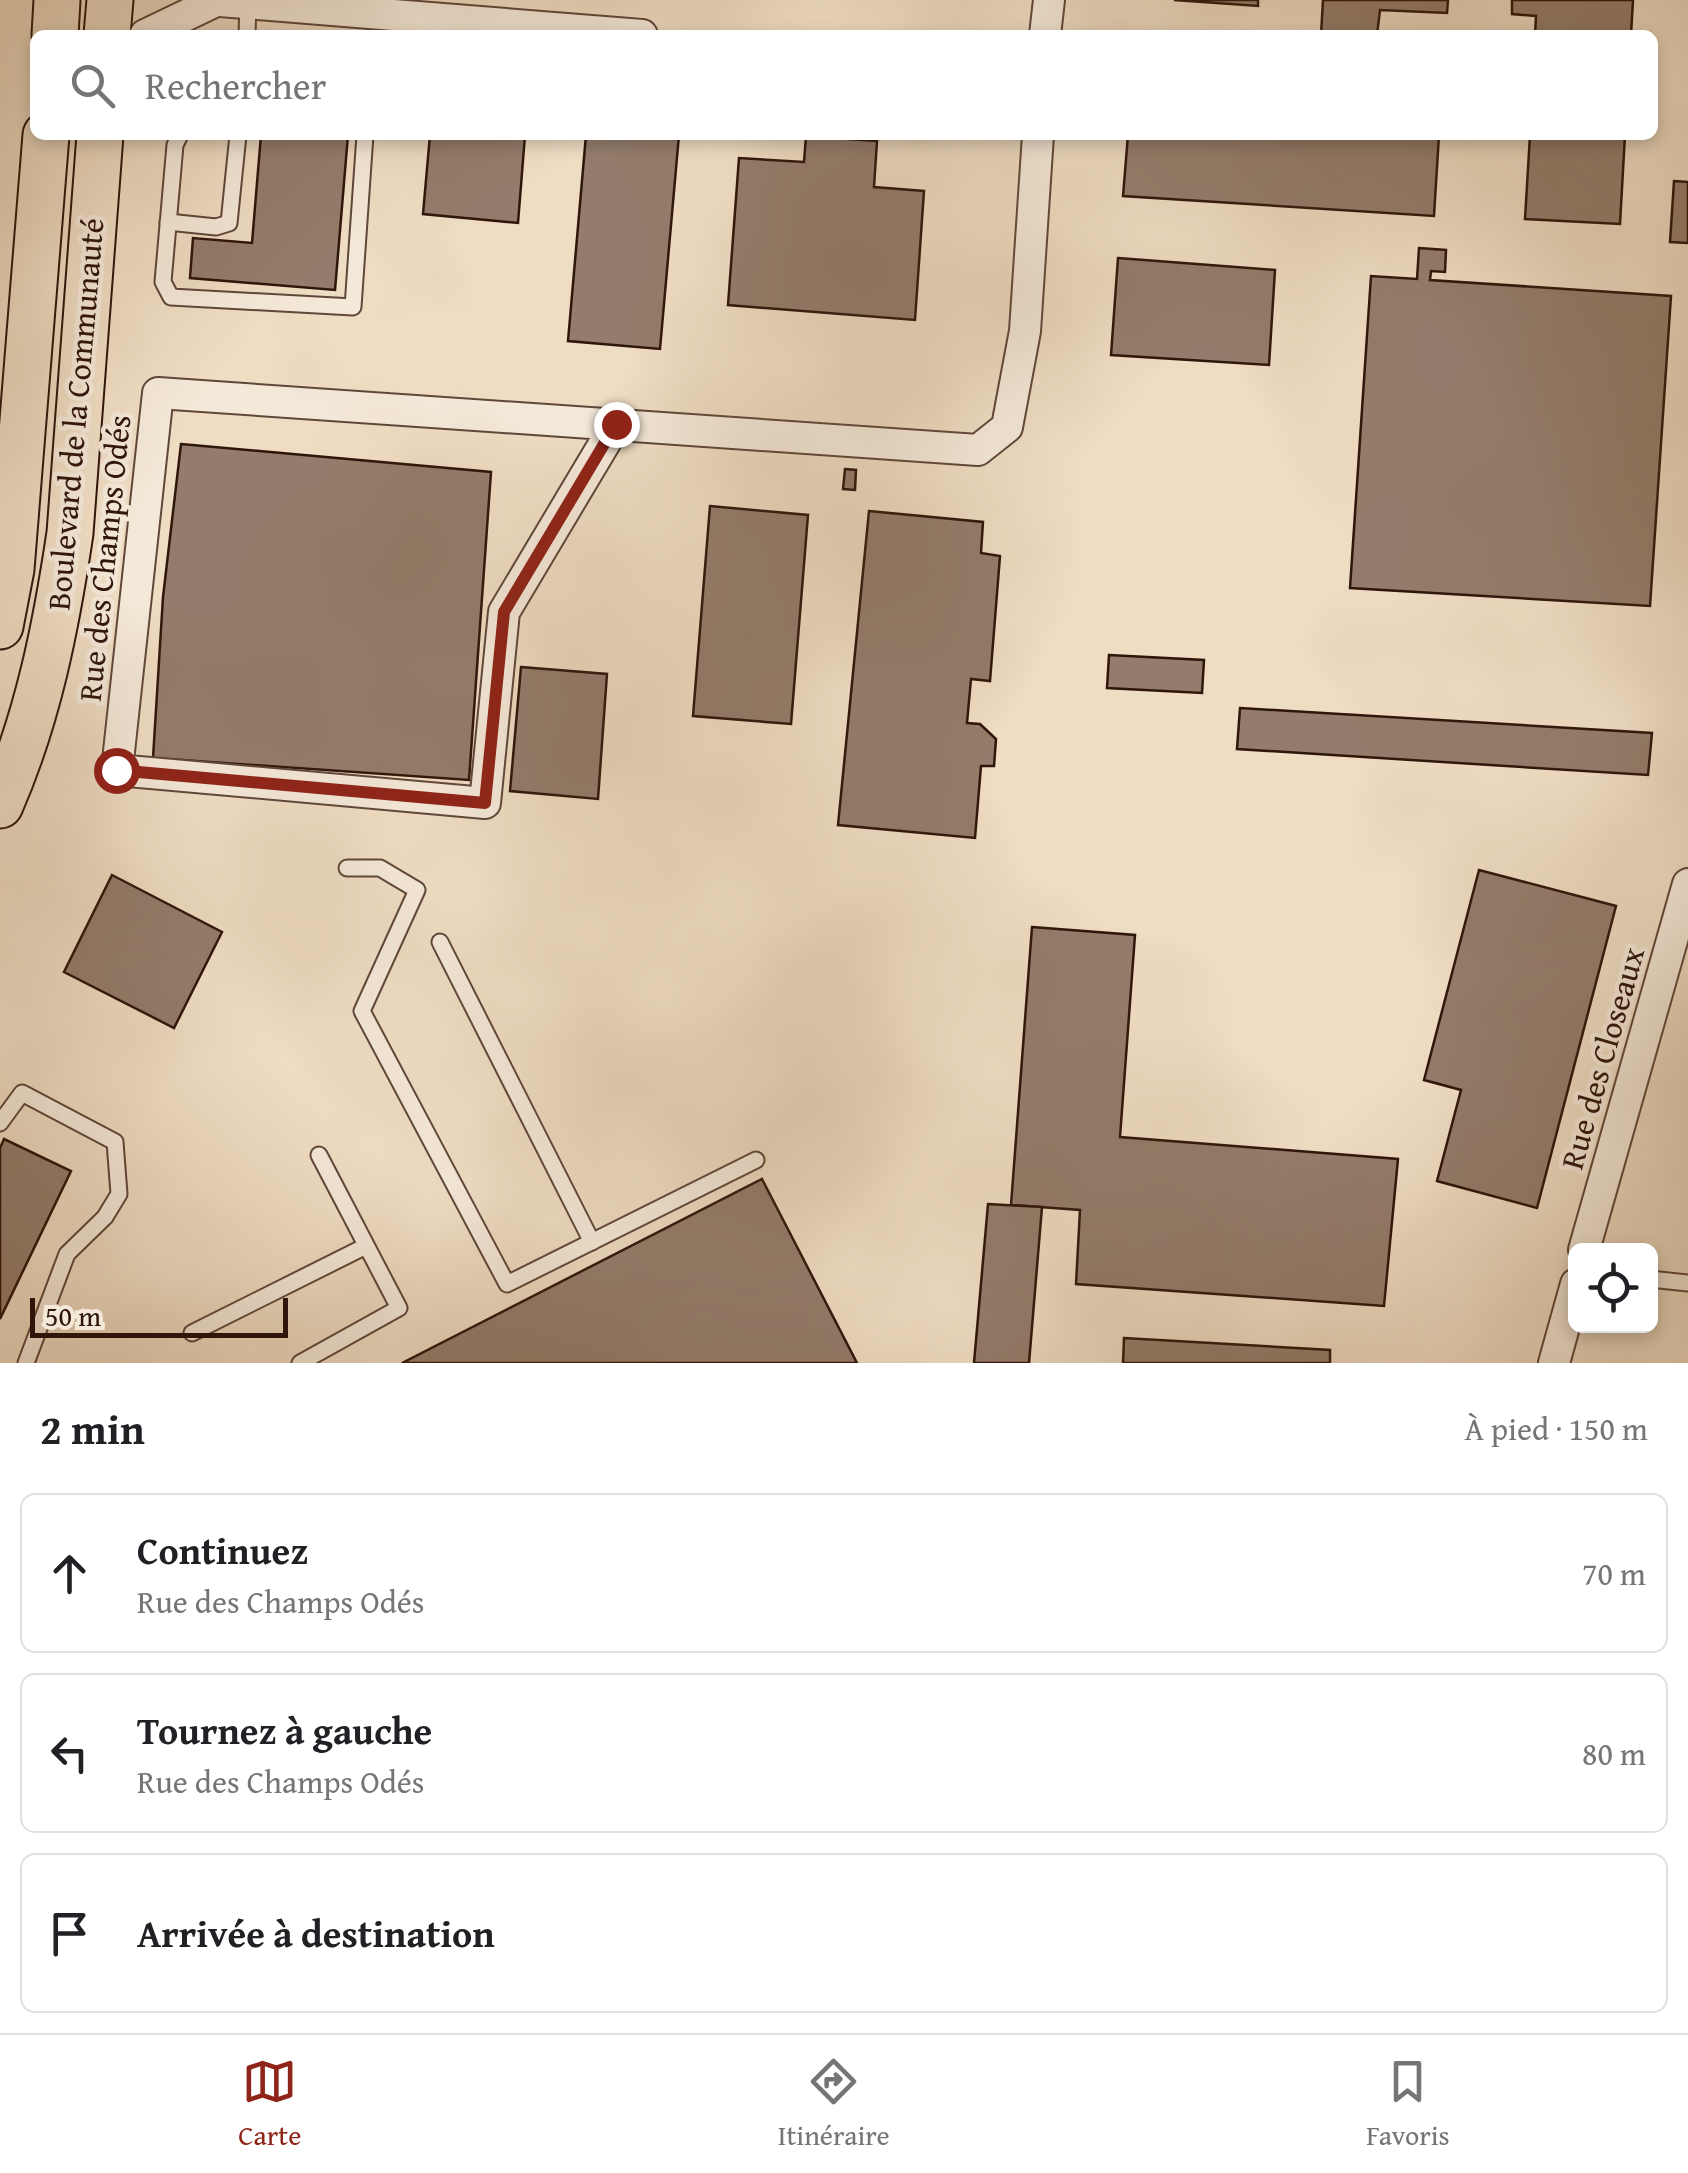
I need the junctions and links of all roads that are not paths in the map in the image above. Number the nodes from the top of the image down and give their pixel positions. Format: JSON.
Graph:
{"nodes":[{"id":1,"x":110,"y":0,"type":"edge"},
{"id":2,"x":1048,"y":0,"type":"edge"},
{"id":3,"x":229,"y":1,"type":"edge"},
{"id":4,"x":107,"y":30,"type":"edge"},
{"id":5,"x":156,"y":30,"type":"edge"},
{"id":6,"x":244,"y":30,"type":"edge"},
{"id":7,"x":581,"y":30,"type":"edge"},
{"id":8,"x":1045,"y":30,"type":"edge"},
{"id":9,"x":46,"y":140,"type":"edge"},
{"id":10,"x":100,"y":140,"type":"edge"},
{"id":11,"x":177,"y":140,"type":"edge"},
{"id":12,"x":237,"y":140,"type":"edge"},
{"id":13,"x":365,"y":140,"type":"edge"},
{"id":14,"x":1038,"y":140,"type":"edge"},
{"id":15,"x":168,"y":222,"type":"junction"},
{"id":16,"x":616,"y":424,"type":"junction"},
{"id":17,"x":0,"y":626,"type":"edge"},
{"id":18,"x":0,"y":805,"type":"edge"},
{"id":19,"x":348,"y":868,"type":"dead end"},
{"id":20,"x":1688,"y":884,"type":"edge"},
{"id":21,"x":440,"y":942,"type":"dead end"},
{"id":22,"x":0,"y":1122,"type":"edge"},
{"id":23,"x":319,"y":1155,"type":"dead end"},
{"id":24,"x":756,"y":1160,"type":"dead end"},
{"id":25,"x":592,"y":1242,"type":"junction"},
{"id":26,"x":1586,"y":1243,"type":"edge"},
{"id":27,"x":366,"y":1246,"type":"junction"},
{"id":28,"x":1658,"y":1280,"type":"edge"},
{"id":29,"x":1688,"y":1283,"type":"edge"},
{"id":30,"x":1568,"y":1313,"type":"edge"},
{"id":31,"x":192,"y":1333,"type":"dead end"},
{"id":32,"x":26,"y":1363,"type":"edge"},
{"id":33,"x":300,"y":1363,"type":"edge"},
{"id":34,"x":1554,"y":1363,"type":"edge"}],
"edges":[{"from":1,"to":4,"type":"main road"},
{"from":2,"to":8,"type":"street"},
{"from":3,"to":5,"type":"street"},
{"from":3,"to":6,"type":"lane"},
{"from":3,"to":7,"type":"street"},
{"from":9,"to":17,"type":"main road","name":"Boulevard de la Communauté"},
{"from":10,"to":18,"type":"main road","name":"Boulevard de la Communauté"},
{"from":11,"to":15,"type":"lane"},
{"from":12,"to":15,"type":"lane"},
{"from":13,"to":15,"type":"lane"},
{"from":14,"to":16,"type":"street","name":"Rue des Champs Odés"},
{"from":16,"to":16,"type":"street","name":"Rue des Champs Odés"},
{"from":19,"to":25,"type":"lane"},
{"from":20,"to":26,"type":"street","name":"Rue des Closeaux"},
{"from":21,"to":25,"type":"lane"},
{"from":22,"to":32,"type":"lane"},
{"from":23,"to":27,"type":"lane"},
{"from":24,"to":25,"type":"lane"},
{"from":27,"to":31,"type":"lane"},
{"from":27,"to":33,"type":"lane"},
{"from":28,"to":29,"type":"lane"},
{"from":30,"to":34,"type":"street"}]}
